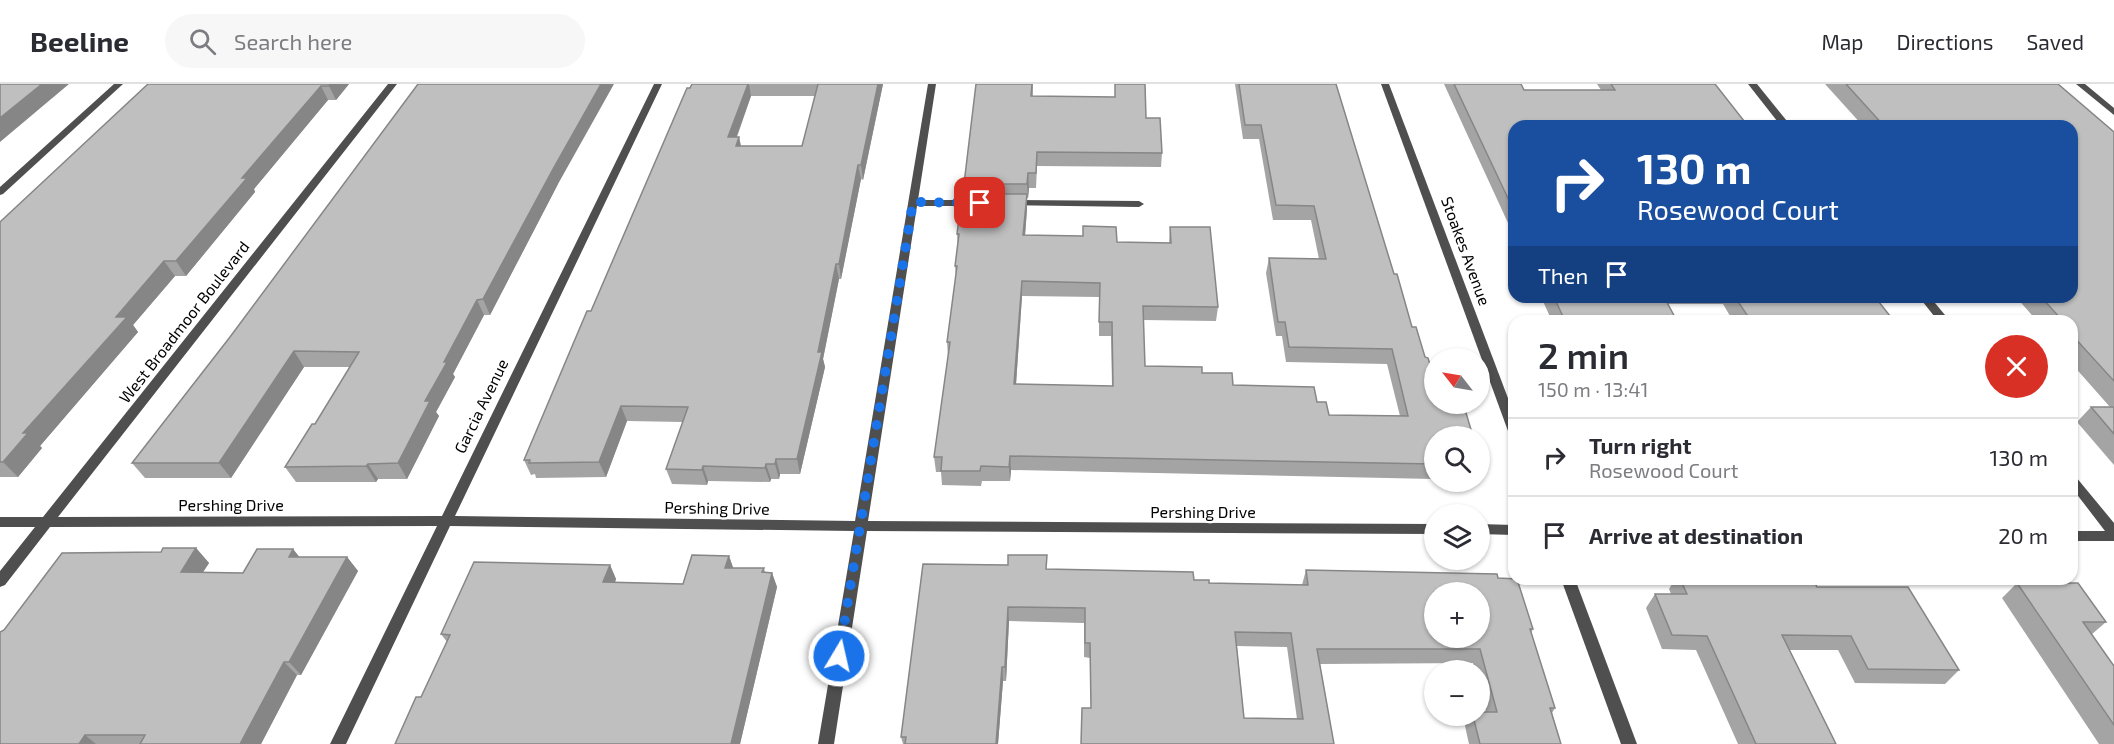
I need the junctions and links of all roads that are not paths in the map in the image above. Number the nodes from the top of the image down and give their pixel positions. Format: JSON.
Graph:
{"nodes":[{"id":1,"x":119,"y":84,"type":"edge"},
{"id":2,"x":393,"y":84,"type":"edge"},
{"id":3,"x":658,"y":84,"type":"edge"},
{"id":4,"x":932,"y":84,"type":"edge"},
{"id":5,"x":1385,"y":84,"type":"edge"},
{"id":6,"x":1752,"y":84,"type":"edge"},
{"id":7,"x":2080,"y":84,"type":"edge"},
{"id":8,"x":2114,"y":112,"type":"edge"},
{"id":9,"x":1781,"y":120,"type":"edge"},
{"id":10,"x":0,"y":192,"type":"edge"},
{"id":11,"x":913,"y":202,"type":"junction"},
{"id":12,"x":1139,"y":204,"type":"dead end"},
{"id":13,"x":1929,"y":303,"type":"edge"},
{"id":14,"x":1939,"y":315,"type":"edge"},
{"id":15,"x":1508,"y":415,"type":"edge"},
{"id":16,"x":2078,"y":488,"type":"edge"},
{"id":17,"x":446,"y":521,"type":"junction"},
{"id":18,"x":0,"y":522,"type":"edge"},
{"id":19,"x":46,"y":523,"type":"junction"},
{"id":20,"x":859,"y":526,"type":"junction"},
{"id":21,"x":1424,"y":529,"type":"edge"},
{"id":22,"x":1490,"y":530,"type":"edge"},
{"id":23,"x":1508,"y":530,"type":"edge"},
{"id":24,"x":2114,"y":534,"type":"edge"},
{"id":25,"x":2078,"y":536,"type":"edge"},
{"id":26,"x":0,"y":581,"type":"edge"},
{"id":27,"x":1570,"y":585,"type":"edge"},
{"id":28,"x":338,"y":744,"type":"edge"},
{"id":29,"x":826,"y":744,"type":"edge"},
{"id":30,"x":1629,"y":744,"type":"edge"}],
"edges":[{"from":1,"to":10,"type":"street"},
{"from":2,"to":19,"type":"street","name":"West Broadmoor Boulevard"},
{"from":3,"to":17,"type":"street","name":"Garcia Avenue"},
{"from":4,"to":11,"type":"street"},
{"from":5,"to":15,"type":"street","name":"Stoakes Avenue"},
{"from":6,"to":9,"type":"street"},
{"from":7,"to":8,"type":"street"},
{"from":11,"to":12,"type":"street"},
{"from":11,"to":20,"type":"street"},
{"from":13,"to":14,"type":"street"},
{"from":16,"to":24,"type":"street"},
{"from":17,"to":19,"type":"street","name":"Pershing Drive"},
{"from":17,"to":20,"type":"street","name":"Pershing Drive"},
{"from":17,"to":28,"type":"street","name":"Garcia Avenue"},
{"from":18,"to":19,"type":"street","name":"Pershing Drive"},
{"from":19,"to":26,"type":"street","name":"West Broadmoor Boulevard"},
{"from":20,"to":21,"type":"street","name":"Pershing Drive"},
{"from":20,"to":29,"type":"street"},
{"from":22,"to":23,"type":"street"},
{"from":24,"to":25,"type":"street"},
{"from":27,"to":30,"type":"street"}]}
